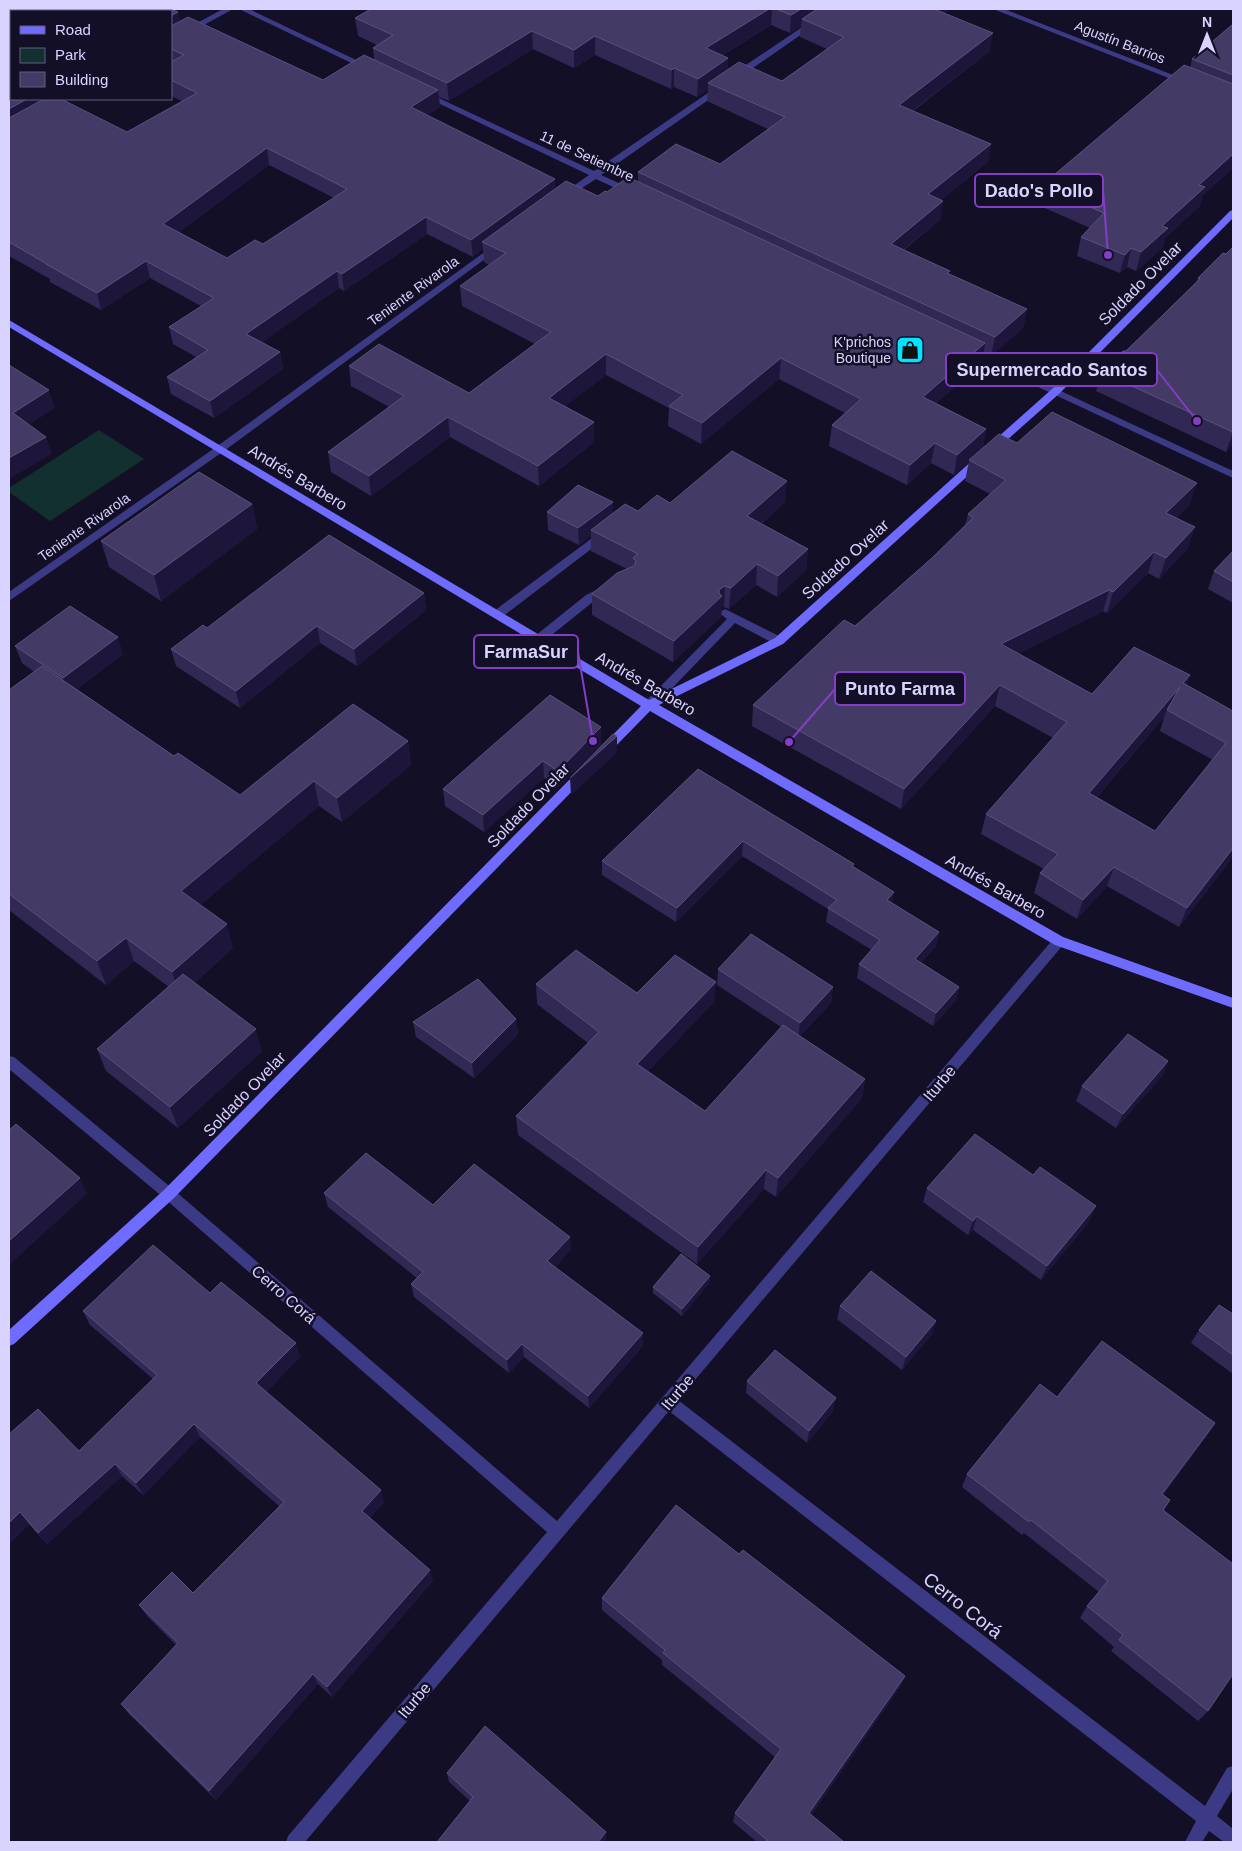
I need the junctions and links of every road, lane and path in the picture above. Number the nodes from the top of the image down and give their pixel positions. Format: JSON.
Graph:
{"nodes":[{"id":1,"x":229,"y":9,"type":"edge"},
{"id":2,"x":243,"y":9,"type":"edge"},
{"id":3,"x":834,"y":9,"type":"edge"},
{"id":4,"x":997,"y":9,"type":"edge"},
{"id":5,"x":172,"y":40,"type":"edge"},
{"id":6,"x":378,"y":72,"type":"edge"},
{"id":7,"x":1197,"y":86,"type":"edge"},
{"id":8,"x":414,"y":89,"type":"edge"},
{"id":9,"x":594,"y":174,"type":"junction"},
{"id":10,"x":639,"y":196,"type":"edge"},
{"id":11,"x":554,"y":204,"type":"edge"},
{"id":12,"x":1233,"y":213,"type":"edge"},
{"id":13,"x":506,"y":239,"type":"edge"},
{"id":14,"x":9,"y":323,"type":"edge"},
{"id":15,"x":962,"y":348,"type":"edge"},
{"id":16,"x":1056,"y":391,"type":"junction"},
{"id":17,"x":220,"y":449,"type":"junction"},
{"id":18,"x":1233,"y":475,"type":"edge"},
{"id":19,"x":615,"y":525,"type":"edge"},
{"id":20,"x":617,"y":586,"type":"edge"},
{"id":21,"x":9,"y":597,"type":"edge"},
{"id":22,"x":498,"y":614,"type":"junction"},
{"id":23,"x":539,"y":639,"type":"junction"},
{"id":24,"x":779,"y":641,"type":"junction"},
{"id":25,"x":649,"y":705,"type":"junction"},
{"id":26,"x":1059,"y":941,"type":"junction"},
{"id":27,"x":1233,"y":1003,"type":"edge"},
{"id":28,"x":9,"y":1060,"type":"edge"},
{"id":29,"x":169,"y":1194,"type":"junction"},
{"id":30,"x":9,"y":1338,"type":"edge"},
{"id":31,"x":670,"y":1402,"type":"junction"},
{"id":32,"x":557,"y":1531,"type":"junction"},
{"id":33,"x":1233,"y":1774,"type":"edge"},
{"id":34,"x":1207,"y":1820,"type":"junction"},
{"id":35,"x":1233,"y":1839,"type":"edge"},
{"id":36,"x":294,"y":1842,"type":"edge"},
{"id":37,"x":1193,"y":1842,"type":"edge"}],
"edges":[{"from":1,"to":5,"type":"street"},
{"from":2,"to":6,"type":"street"},
{"from":3,"to":9,"type":"street"},
{"from":4,"to":7,"type":"street","name":"Agustín Barrios"},
{"from":8,"to":9,"type":"street","name":"11 de Setiembre"},
{"from":9,"to":10,"type":"street","name":"11 de Setiembre"},
{"from":9,"to":11,"type":"street"},
{"from":12,"to":16,"type":"main road","name":"Soldado Ovelar"},
{"from":13,"to":17,"type":"street","name":"Teniente Rivarola"},
{"from":14,"to":17,"type":"main road","name":"Andrés Barbero"},
{"from":15,"to":16,"type":"street"},
{"from":16,"to":18,"type":"street"},
{"from":16,"to":24,"type":"main road","name":"Soldado Ovelar"},
{"from":17,"to":21,"type":"street","name":"Teniente Rivarola"},
{"from":17,"to":22,"type":"main road","name":"Andrés Barbero"},
{"from":19,"to":22,"type":"street"},
{"from":20,"to":23,"type":"street"},
{"from":22,"to":23,"type":"main road","name":"Andrés Barbero"},
{"from":23,"to":25,"type":"main road","name":"Andrés Barbero"},
{"from":24,"to":25,"type":"main road","name":"Soldado Ovelar"},
{"from":24,"to":25,"type":"street"},
{"from":25,"to":26,"type":"main road","name":"Andrés Barbero"},
{"from":25,"to":29,"type":"main road","name":"Soldado Ovelar"},
{"from":26,"to":27,"type":"main road","name":"Andrés Barbero"},
{"from":26,"to":31,"type":"street","name":"Iturbe"},
{"from":28,"to":29,"type":"street","name":"Cerro Corá"},
{"from":29,"to":30,"type":"main road","name":"Soldado Ovelar"},
{"from":29,"to":32,"type":"street","name":"Cerro Corá"},
{"from":31,"to":32,"type":"street","name":"Iturbe"},
{"from":31,"to":34,"type":"street","name":"Cerro Corá"},
{"from":32,"to":36,"type":"street","name":"Iturbe"},
{"from":33,"to":34,"type":"street"},
{"from":34,"to":35,"type":"street","name":"Cerro Corá"},
{"from":34,"to":37,"type":"street"}]}
